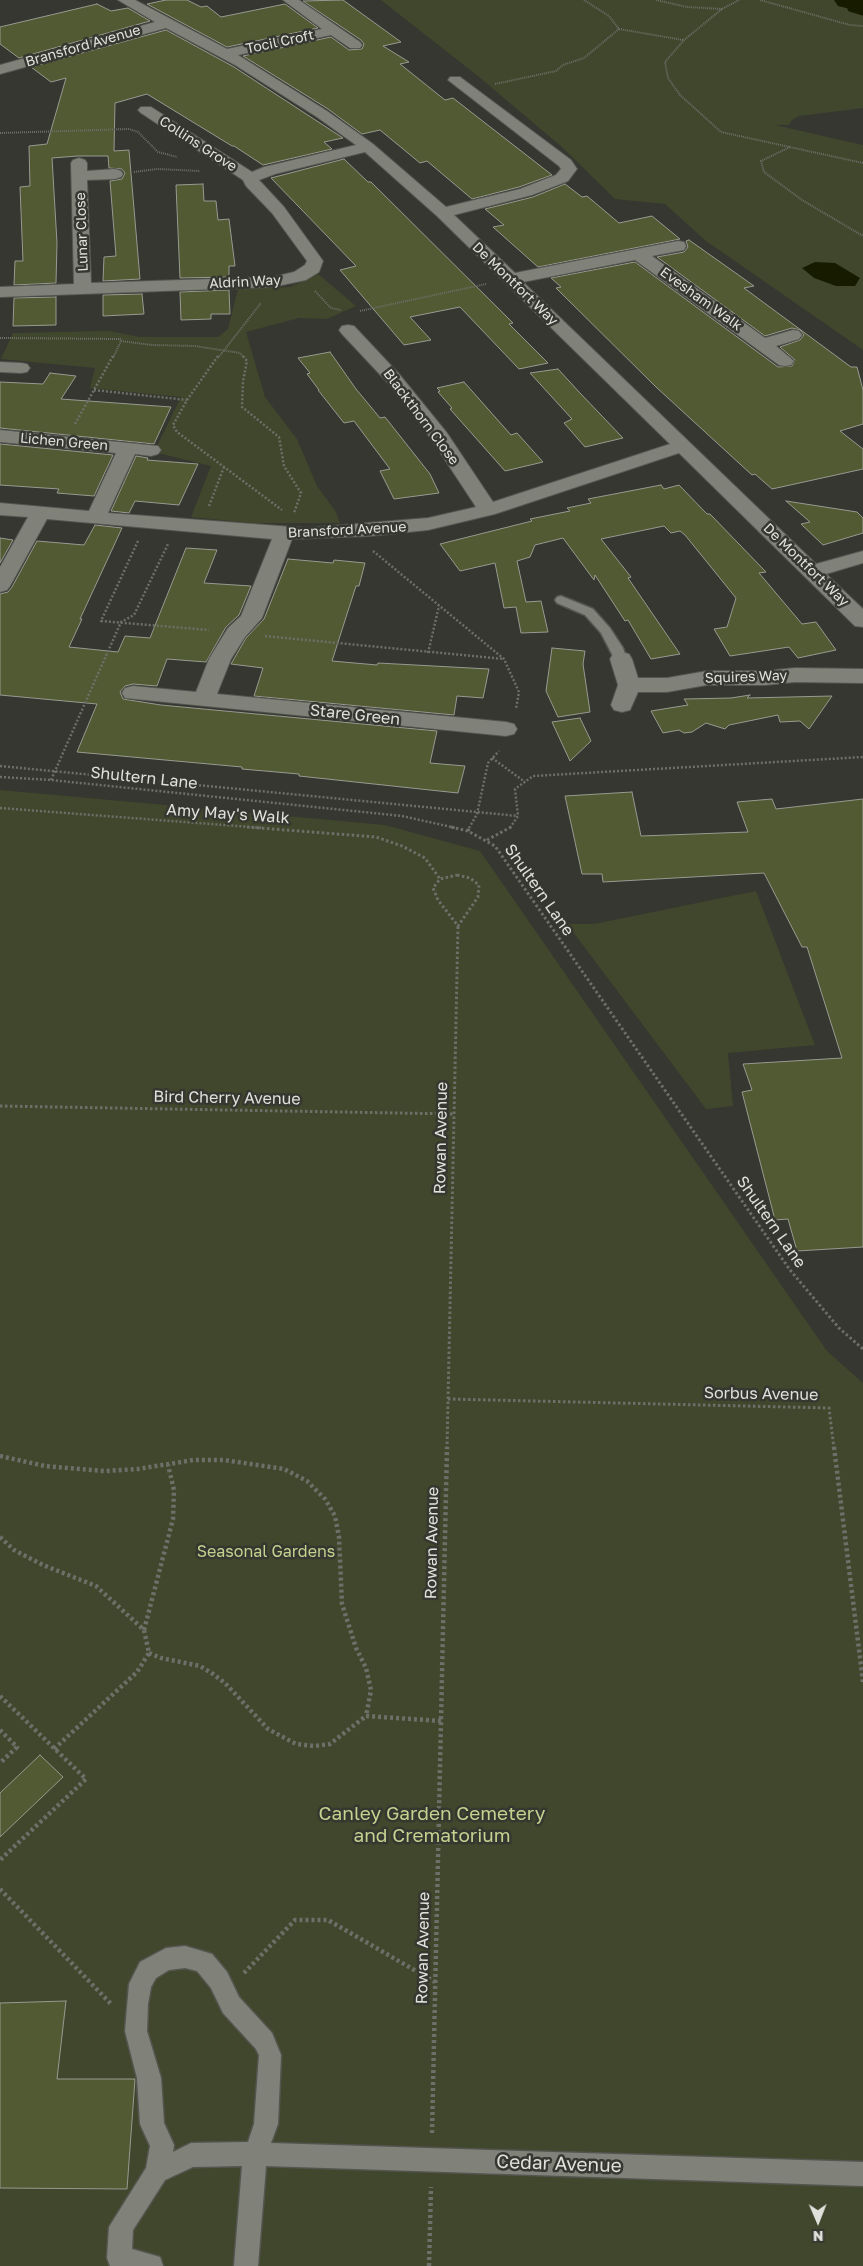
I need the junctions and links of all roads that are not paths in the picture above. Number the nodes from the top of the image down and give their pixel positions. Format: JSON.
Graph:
{"nodes":[{"id":1,"x":125,"y":0,"type":"edge"},
{"id":2,"x":290,"y":0,"type":"edge"},
{"id":3,"x":167,"y":22,"type":"junction"},
{"id":4,"x":335,"y":30,"type":"junction"},
{"id":5,"x":371,"y":45,"type":"dead end"},
{"id":6,"x":225,"y":54,"type":"junction"},
{"id":7,"x":1,"y":69,"type":"edge"},
{"id":8,"x":457,"y":80,"type":"road end"},
{"id":9,"x":127,"y":111,"type":"dead end"},
{"id":10,"x":368,"y":147,"type":"junction"},
{"id":11,"x":115,"y":174,"type":"road end"},
{"id":12,"x":245,"y":174,"type":"junction"},
{"id":13,"x":443,"y":214,"type":"junction"},
{"id":14,"x":678,"y":246,"type":"dead end"},
{"id":15,"x":639,"y":255,"type":"junction"},
{"id":16,"x":511,"y":279,"type":"junction"},
{"id":17,"x":83,"y":289,"type":"junction"},
{"id":18,"x":0,"y":292,"type":"edge"},
{"id":19,"x":328,"y":327,"type":"dead end"},
{"id":20,"x":793,"y":335,"type":"dead end"},
{"id":21,"x":763,"y":344,"type":"junction"},
{"id":22,"x":785,"y":361,"type":"dead end"},
{"id":23,"x":0,"y":367,"type":"edge"},
{"id":24,"x":21,"y":368,"type":"dead end"},
{"id":25,"x":0,"y":436,"type":"edge"},
{"id":26,"x":682,"y":446,"type":"junction"},
{"id":27,"x":128,"y":448,"type":"junction"},
{"id":28,"x":151,"y":450,"type":"dead end"},
{"id":29,"x":0,"y":508,"type":"edge"},
{"id":30,"x":488,"y":510,"type":"junction"},
{"id":31,"x":40,"y":512,"type":"junction"},
{"id":32,"x":96,"y":518,"type":"junction"},
{"id":33,"x":290,"y":529,"type":"junction"},
{"id":34,"x":863,"y":557,"type":"edge"},
{"id":35,"x":812,"y":571,"type":"junction"},
{"id":36,"x":0,"y":586,"type":"edge"},
{"id":37,"x":561,"y":600,"type":"dead end"},
{"id":38,"x":863,"y":622,"type":"edge"},
{"id":39,"x":621,"y":659,"type":"joint"},
{"id":40,"x":863,"y":676,"type":"edge"},
{"id":41,"x":133,"y":693,"type":"dead end"},
{"id":42,"x":204,"y":700,"type":"junction"},
{"id":43,"x":506,"y":729,"type":"road end"},
{"id":44,"x":255,"y":2154,"type":"junction"},
{"id":45,"x":157,"y":2172,"type":"junction"},
{"id":46,"x":863,"y":2174,"type":"edge"},
{"id":47,"x":114,"y":2262,"type":"edge"},
{"id":48,"x":151,"y":2266,"type":"edge"},
{"id":49,"x":246,"y":2266,"type":"edge"}],
"edges":[{"from":1,"to":3,"type":"street","name":"De Montfort Way"},
{"from":2,"to":4,"type":"street","name":"Tocil Croft"},
{"from":3,"to":6,"type":"street","name":"De Montfort Way"},
{"from":3,"to":7,"type":"street","name":"Bransford Avenue"},
{"from":4,"to":5,"type":"street","name":"Tocil Croft"},
{"from":4,"to":6,"type":"street","name":"Tocil Croft"},
{"from":6,"to":10,"type":"street","name":"De Montfort Way"},
{"from":8,"to":13,"type":"street"},
{"from":9,"to":12,"type":"street","name":"Collins Grove"},
{"from":10,"to":12,"type":"street"},
{"from":10,"to":13,"type":"street","name":"De Montfort Way"},
{"from":11,"to":17,"type":"street","name":"Lunar Close"},
{"from":12,"to":17,"type":"street","name":"Aldrin Way"},
{"from":13,"to":16,"type":"street","name":"De Montfort Way"},
{"from":14,"to":15,"type":"street","name":"Evesham Walk"},
{"from":15,"to":16,"type":"street","name":"Evesham Walk"},
{"from":15,"to":21,"type":"street","name":"Evesham Walk"},
{"from":16,"to":26,"type":"street","name":"De Montfort Way"},
{"from":17,"to":18,"type":"street","name":"Aldrin Way"},
{"from":19,"to":30,"type":"street","name":"Blackthorn Close"},
{"from":20,"to":21,"type":"street"},
{"from":21,"to":22,"type":"street","name":"Evesham Walk"},
{"from":23,"to":24,"type":"street"},
{"from":25,"to":27,"type":"street","name":"Lichen Green"},
{"from":26,"to":30,"type":"street","name":"Bransford Avenue"},
{"from":26,"to":35,"type":"street","name":"De Montfort Way"},
{"from":27,"to":28,"type":"street","name":"Lichen Green"},
{"from":27,"to":32,"type":"street","name":"Lichen Green"},
{"from":29,"to":31,"type":"street","name":"Bransford Avenue"},
{"from":30,"to":33,"type":"street","name":"Bransford Avenue"},
{"from":31,"to":32,"type":"street","name":"Bransford Avenue"},
{"from":31,"to":36,"type":"street"},
{"from":32,"to":33,"type":"street","name":"Bransford Avenue"},
{"from":33,"to":42,"type":"street"},
{"from":34,"to":35,"type":"street"},
{"from":35,"to":38,"type":"street","name":"De Montfort Way"},
{"from":37,"to":39,"type":"lane","name":"Squires Way"},
{"from":39,"to":40,"type":"street","name":"Squires Way"},
{"from":41,"to":42,"type":"street","name":"Stare Green"},
{"from":42,"to":43,"type":"street","name":"Stare Green"},
{"from":44,"to":45,"type":"lane","name":"Cedar Avenue"},
{"from":44,"to":45,"type":"lane"},
{"from":44,"to":46,"type":"lane","name":"Cedar Avenue"},
{"from":44,"to":49,"type":"lane"},
{"from":45,"to":47,"type":"lane"},
{"from":47,"to":48,"type":"lane"}]}
